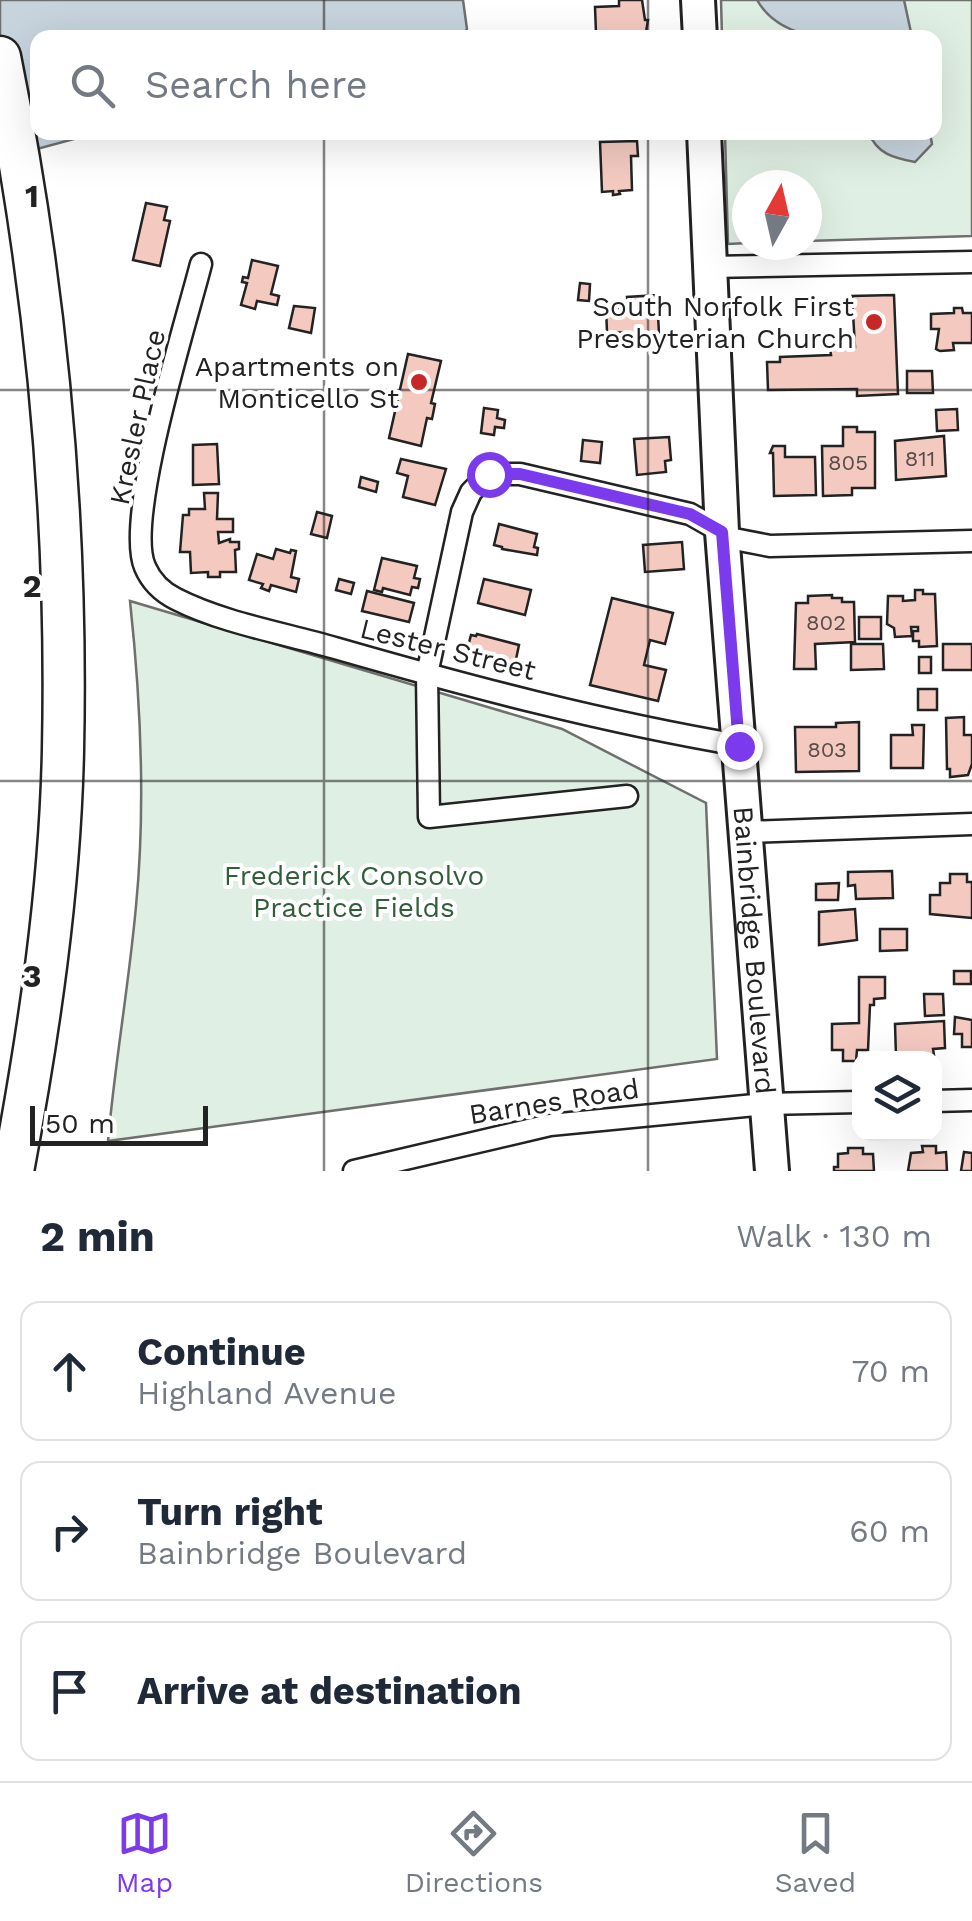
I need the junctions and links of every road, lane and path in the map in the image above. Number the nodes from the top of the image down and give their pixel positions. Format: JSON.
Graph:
{"nodes":[{"id":1,"x":698,"y":0,"type":"edge"},
{"id":2,"x":700,"y":30,"type":"edge"},
{"id":3,"x":0,"y":57,"type":"edge"},
{"id":4,"x":704,"y":140,"type":"edge"},
{"id":5,"x":972,"y":262,"type":"edge"},
{"id":6,"x":202,"y":264,"type":"dead end"},
{"id":7,"x":709,"y":268,"type":"junction"},
{"id":8,"x":722,"y":532,"type":"junction"},
{"id":9,"x":972,"y":541,"type":"edge"},
{"id":10,"x":152,"y":580,"type":"joint"},
{"id":11,"x":428,"y":674,"type":"junction"},
{"id":12,"x":739,"y":746,"type":"junction"},
{"id":13,"x":627,"y":796,"type":"dead end"},
{"id":14,"x":972,"y":824,"type":"edge"},
{"id":15,"x":746,"y":832,"type":"junction"},
{"id":16,"x":972,"y":1100,"type":"edge"},
{"id":17,"x":942,"y":1101,"type":"edge"},
{"id":18,"x":852,"y":1102,"type":"edge"},
{"id":19,"x":766,"y":1104,"type":"junction"},
{"id":20,"x":13,"y":1171,"type":"edge"},
{"id":21,"x":354,"y":1171,"type":"edge"},
{"id":22,"x":772,"y":1171,"type":"edge"}],
"edges":[{"from":1,"to":2,"type":"main road"},
{"from":3,"to":20,"type":"highway"},
{"from":4,"to":7,"type":"main road","name":"Bainbridge Boulevard"},
{"from":5,"to":7,"type":"street"},
{"from":6,"to":10,"type":"street","name":"Kresler Place"},
{"from":7,"to":8,"type":"main road","name":"Bainbridge Boulevard"},
{"from":8,"to":9,"type":"street"},
{"from":8,"to":11,"type":"street"},
{"from":8,"to":12,"type":"main road","name":"Bainbridge Boulevard"},
{"from":10,"to":11,"type":"street","name":"Lester Street"},
{"from":11,"to":12,"type":"street","name":"Lester Street"},
{"from":11,"to":13,"type":"street"},
{"from":12,"to":15,"type":"main road","name":"Bainbridge Boulevard"},
{"from":14,"to":15,"type":"street"},
{"from":15,"to":19,"type":"main road","name":"Bainbridge Boulevard"},
{"from":16,"to":17,"type":"street"},
{"from":18,"to":19,"type":"street","name":"Barnes Road"},
{"from":19,"to":21,"type":"street","name":"Barnes Road"},
{"from":19,"to":22,"type":"main road","name":"Bainbridge Boulevard"}]}
